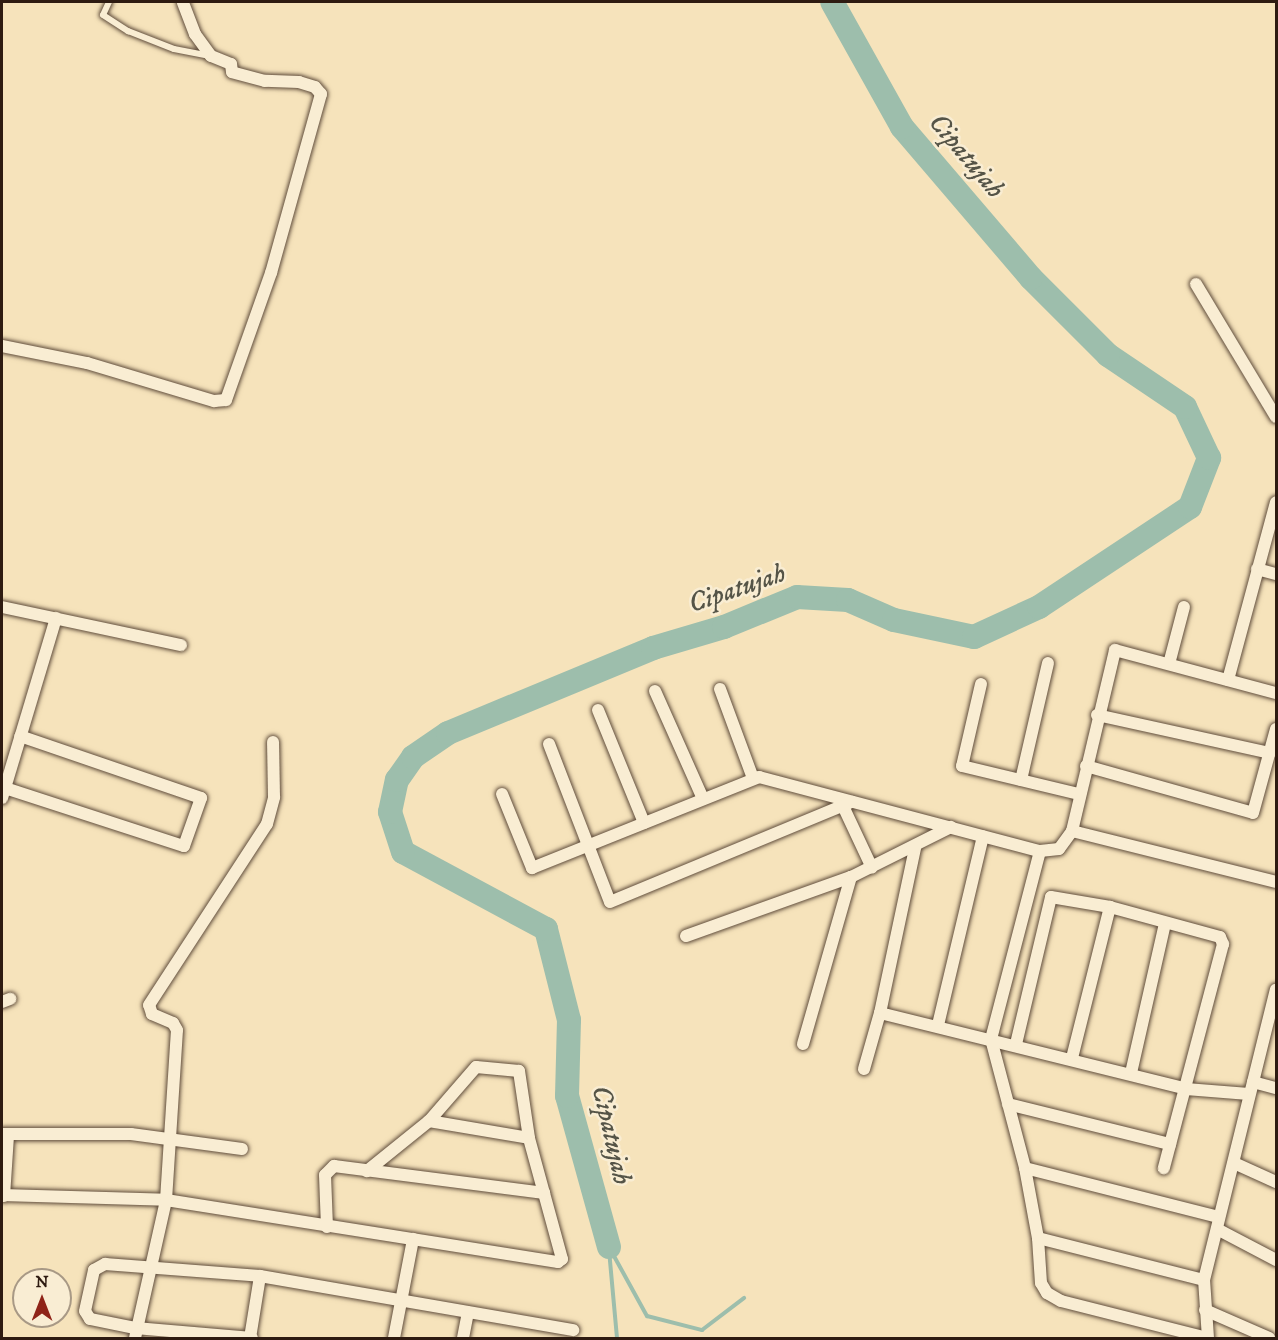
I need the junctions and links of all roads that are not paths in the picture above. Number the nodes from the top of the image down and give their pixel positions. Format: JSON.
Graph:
{"nodes":[{"id":1,"x":109,"y":2,"type":"edge"},
{"id":2,"x":183,"y":2,"type":"edge"},
{"id":3,"x":211,"y":56,"type":"junction"},
{"id":4,"x":1196,"y":284,"type":"dead end"},
{"id":5,"x":2,"y":346,"type":"edge"},
{"id":6,"x":1276,"y":417,"type":"edge"},
{"id":7,"x":1276,"y":502,"type":"edge"},
{"id":8,"x":1257,"y":569,"type":"junction"},
{"id":9,"x":1276,"y":574,"type":"edge"},
{"id":10,"x":2,"y":607,"type":"edge"},
{"id":11,"x":1184,"y":607,"type":"dead end"},
{"id":12,"x":56,"y":618,"type":"junction"},
{"id":13,"x":182,"y":645,"type":"dead end"},
{"id":14,"x":1048,"y":663,"type":"dead end"},
{"id":15,"x":1169,"y":663,"type":"junction"},
{"id":16,"x":1228,"y":680,"type":"junction"},
{"id":17,"x":981,"y":684,"type":"dead end"},
{"id":18,"x":720,"y":689,"type":"dead end"},
{"id":19,"x":655,"y":691,"type":"dead end"},
{"id":20,"x":1276,"y":693,"type":"edge"},
{"id":21,"x":598,"y":710,"type":"dead end"},
{"id":22,"x":1097,"y":715,"type":"junction"},
{"id":23,"x":1276,"y":729,"type":"edge"},
{"id":24,"x":20,"y":736,"type":"junction"},
{"id":25,"x":273,"y":742,"type":"dead end"},
{"id":26,"x":549,"y":744,"type":"dead end"},
{"id":27,"x":1270,"y":753,"type":"junction"},
{"id":28,"x":1086,"y":766,"type":"junction"},
{"id":29,"x":753,"y":778,"type":"junction"},
{"id":30,"x":1021,"y":780,"type":"junction"},
{"id":31,"x":3,"y":793,"type":"edge"},
{"id":32,"x":1079,"y":794,"type":"junction"},
{"id":33,"x":502,"y":795,"type":"dead end"},
{"id":34,"x":703,"y":799,"type":"junction"},
{"id":35,"x":848,"y":804,"type":"junction"},
{"id":36,"x":644,"y":824,"type":"junction"},
{"id":37,"x":951,"y":827,"type":"junction"},
{"id":38,"x":1072,"y":831,"type":"junction"},
{"id":39,"x":983,"y":836,"type":"junction"},
{"id":40,"x":587,"y":848,"type":"junction"},
{"id":41,"x":915,"y":848,"type":"junction"},
{"id":42,"x":1040,"y":851,"type":"junction"},
{"id":43,"x":872,"y":868,"type":"junction"},
{"id":44,"x":851,"y":877,"type":"junction"},
{"id":45,"x":1276,"y":882,"type":"edge"},
{"id":46,"x":1110,"y":908,"type":"junction"},
{"id":47,"x":1165,"y":923,"type":"junction"},
{"id":48,"x":686,"y":936,"type":"dead end"},
{"id":49,"x":1276,"y":990,"type":"edge"},
{"id":50,"x":880,"y":1013,"type":"junction"},
{"id":51,"x":938,"y":1025,"type":"junction"},
{"id":52,"x":991,"y":1039,"type":"junction"},
{"id":53,"x":803,"y":1044,"type":"dead end"},
{"id":54,"x":1016,"y":1044,"type":"junction"},
{"id":55,"x":1072,"y":1058,"type":"junction"},
{"id":56,"x":864,"y":1069,"type":"dead end"},
{"id":57,"x":1131,"y":1073,"type":"junction"},
{"id":58,"x":1251,"y":1088,"type":"junction"},
{"id":59,"x":1276,"y":1088,"type":"edge"},
{"id":60,"x":1186,"y":1089,"type":"junction"},
{"id":61,"x":1008,"y":1104,"type":"junction"},
{"id":62,"x":429,"y":1121,"type":"junction"},
{"id":63,"x":5,"y":1135,"type":"edge"},
{"id":64,"x":171,"y":1137,"type":"junction"},
{"id":65,"x":529,"y":1138,"type":"junction"},
{"id":66,"x":1170,"y":1144,"type":"junction"},
{"id":67,"x":242,"y":1149,"type":"dead end"},
{"id":68,"x":1234,"y":1163,"type":"junction"},
{"id":69,"x":1025,"y":1168,"type":"junction"},
{"id":70,"x":1164,"y":1168,"type":"dead end"},
{"id":71,"x":367,"y":1171,"type":"junction"},
{"id":72,"x":1276,"y":1182,"type":"edge"},
{"id":73,"x":544,"y":1193,"type":"junction"},
{"id":74,"x":3,"y":1195,"type":"edge"},
{"id":75,"x":166,"y":1200,"type":"junction"},
{"id":76,"x":1218,"y":1223,"type":"junction"},
{"id":77,"x":327,"y":1227,"type":"junction"},
{"id":78,"x":1038,"y":1238,"type":"junction"},
{"id":79,"x":413,"y":1239,"type":"junction"},
{"id":80,"x":1276,"y":1260,"type":"edge"},
{"id":81,"x":151,"y":1267,"type":"junction"},
{"id":82,"x":260,"y":1276,"type":"junction"},
{"id":83,"x":1204,"y":1280,"type":"junction"},
{"id":84,"x":402,"y":1301,"type":"junction"},
{"id":85,"x":1205,"y":1310,"type":"junction"},
{"id":86,"x":468,"y":1312,"type":"junction"},
{"id":87,"x":573,"y":1330,"type":"dead end"},
{"id":88,"x":135,"y":1333,"type":"edge"},
{"id":89,"x":251,"y":1338,"type":"edge"},
{"id":90,"x":394,"y":1338,"type":"edge"},
{"id":91,"x":463,"y":1338,"type":"edge"},
{"id":92,"x":1208,"y":1338,"type":"edge"},
{"id":93,"x":1269,"y":1338,"type":"edge"}],
"edges":[{"from":1,"to":3,"type":"lane"},
{"from":2,"to":3,"type":"street"},
{"from":3,"to":5,"type":"street"},
{"from":4,"to":6,"type":"street"},
{"from":7,"to":8,"type":"street"},
{"from":8,"to":9,"type":"street"},
{"from":8,"to":16,"type":"street"},
{"from":10,"to":12,"type":"street"},
{"from":11,"to":15,"type":"street"},
{"from":12,"to":13,"type":"street"},
{"from":12,"to":24,"type":"street"},
{"from":14,"to":30,"type":"street"},
{"from":15,"to":16,"type":"street"},
{"from":15,"to":22,"type":"street"},
{"from":16,"to":20,"type":"street"},
{"from":17,"to":30,"type":"street"},
{"from":18,"to":29,"type":"street"},
{"from":19,"to":34,"type":"street"},
{"from":21,"to":36,"type":"street"},
{"from":22,"to":27,"type":"street"},
{"from":22,"to":28,"type":"street"},
{"from":23,"to":27,"type":"street"},
{"from":24,"to":31,"type":"street"},
{"from":24,"to":31,"type":"street"},
{"from":25,"to":64,"type":"street"},
{"from":26,"to":40,"type":"street"},
{"from":27,"to":28,"type":"street"},
{"from":28,"to":32,"type":"street"},
{"from":29,"to":34,"type":"street"},
{"from":29,"to":35,"type":"street"},
{"from":30,"to":32,"type":"street"},
{"from":32,"to":38,"type":"street"},
{"from":33,"to":40,"type":"street"},
{"from":34,"to":36,"type":"street"},
{"from":35,"to":37,"type":"street"},
{"from":35,"to":40,"type":"street"},
{"from":35,"to":43,"type":"street"},
{"from":36,"to":40,"type":"street"},
{"from":37,"to":39,"type":"street"},
{"from":37,"to":41,"type":"street"},
{"from":38,"to":42,"type":"street"},
{"from":38,"to":45,"type":"street"},
{"from":39,"to":42,"type":"street"},
{"from":39,"to":51,"type":"street"},
{"from":41,"to":43,"type":"street"},
{"from":41,"to":50,"type":"street"},
{"from":42,"to":52,"type":"street"},
{"from":43,"to":44,"type":"street"},
{"from":44,"to":48,"type":"street"},
{"from":44,"to":53,"type":"street"},
{"from":46,"to":47,"type":"street"},
{"from":46,"to":54,"type":"street"},
{"from":46,"to":55,"type":"street"},
{"from":47,"to":57,"type":"street"},
{"from":47,"to":60,"type":"street"},
{"from":49,"to":58,"type":"street"},
{"from":50,"to":51,"type":"street"},
{"from":50,"to":56,"type":"street"},
{"from":51,"to":52,"type":"street"},
{"from":52,"to":54,"type":"street"},
{"from":52,"to":61,"type":"street"},
{"from":54,"to":55,"type":"street"},
{"from":55,"to":57,"type":"street"},
{"from":57,"to":60,"type":"street"},
{"from":58,"to":59,"type":"street"},
{"from":58,"to":60,"type":"street"},
{"from":58,"to":68,"type":"street"},
{"from":60,"to":66,"type":"street"},
{"from":61,"to":66,"type":"street"},
{"from":61,"to":69,"type":"street"},
{"from":62,"to":65,"type":"street"},
{"from":62,"to":65,"type":"street"},
{"from":62,"to":71,"type":"street"},
{"from":63,"to":64,"type":"street"},
{"from":63,"to":74,"type":"street"},
{"from":64,"to":67,"type":"street"},
{"from":64,"to":75,"type":"street"},
{"from":65,"to":73,"type":"street"},
{"from":66,"to":70,"type":"street"},
{"from":68,"to":72,"type":"street"},
{"from":68,"to":76,"type":"street"},
{"from":69,"to":76,"type":"street"},
{"from":69,"to":78,"type":"street"},
{"from":71,"to":73,"type":"street"},
{"from":71,"to":77,"type":"street"},
{"from":73,"to":79,"type":"street"},
{"from":74,"to":75,"type":"street"},
{"from":75,"to":77,"type":"street"},
{"from":75,"to":81,"type":"street"},
{"from":76,"to":80,"type":"street"},
{"from":76,"to":83,"type":"street"},
{"from":77,"to":79,"type":"street"},
{"from":78,"to":83,"type":"street"},
{"from":78,"to":92,"type":"street"},
{"from":79,"to":84,"type":"street"},
{"from":81,"to":82,"type":"street"},
{"from":81,"to":88,"type":"street"},
{"from":81,"to":88,"type":"street"},
{"from":82,"to":84,"type":"street"},
{"from":82,"to":89,"type":"street"},
{"from":83,"to":85,"type":"street"},
{"from":84,"to":86,"type":"street"},
{"from":84,"to":90,"type":"street"},
{"from":85,"to":92,"type":"street"},
{"from":85,"to":93,"type":"street"},
{"from":86,"to":87,"type":"street"},
{"from":86,"to":91,"type":"street"},
{"from":88,"to":89,"type":"street"}]}
